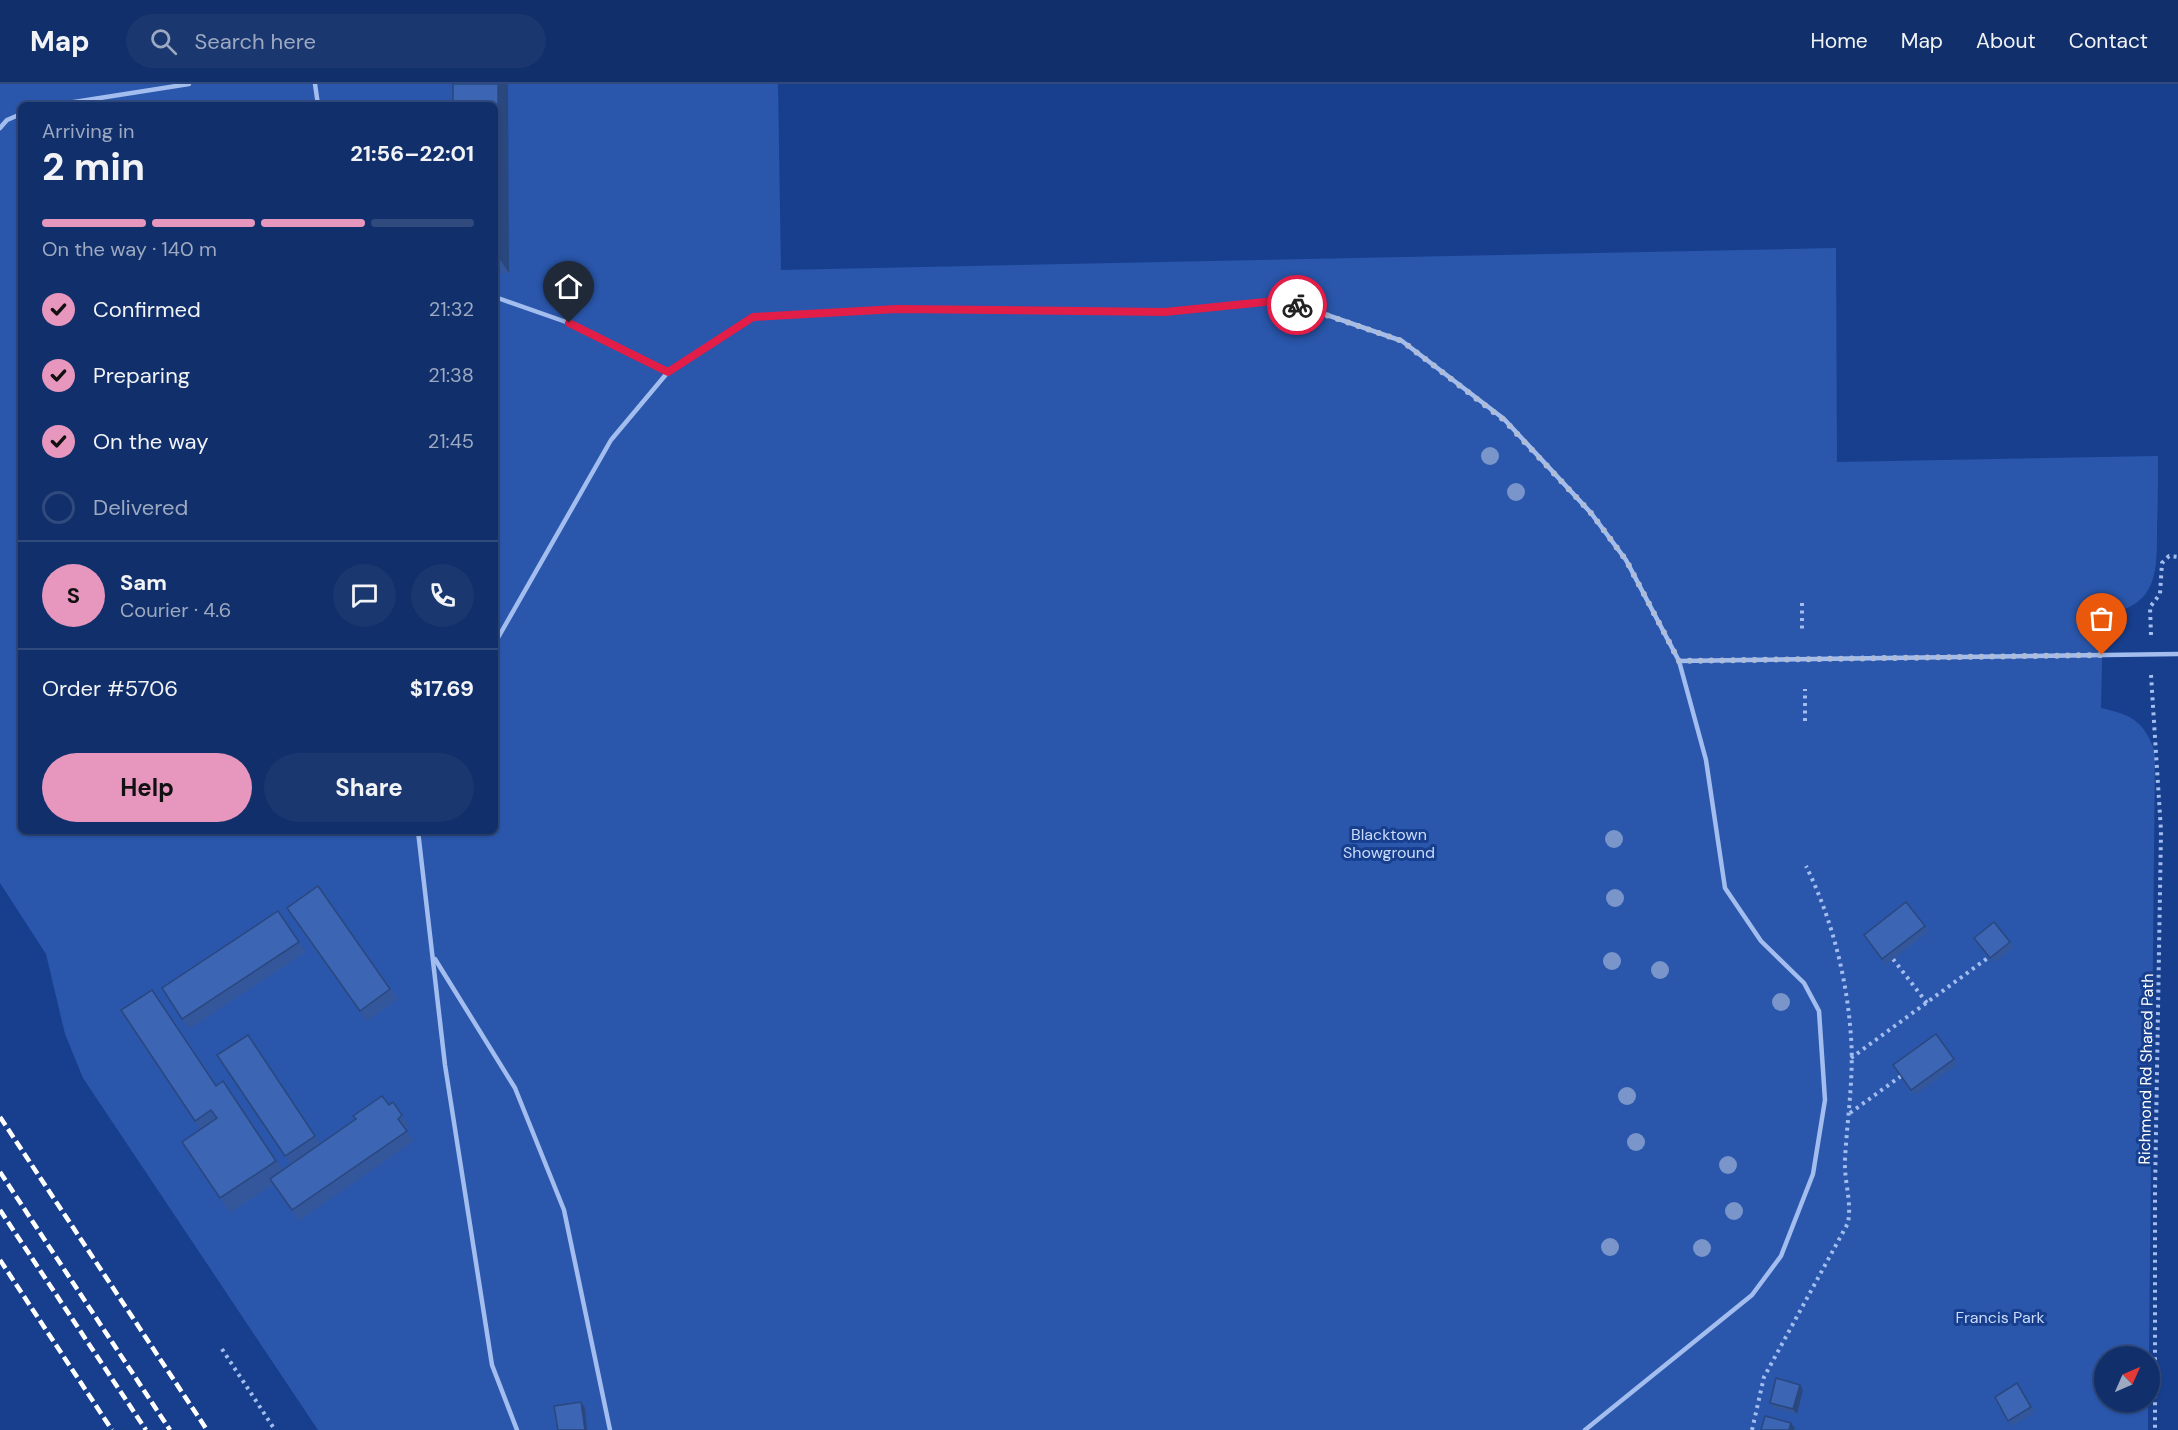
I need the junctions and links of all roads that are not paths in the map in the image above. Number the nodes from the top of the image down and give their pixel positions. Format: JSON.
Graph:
{"nodes":[{"id":1,"x":189,"y":84,"type":"edge"},
{"id":2,"x":315,"y":84,"type":"edge"},
{"id":3,"x":74,"y":102,"type":"edge"},
{"id":4,"x":318,"y":102,"type":"edge"},
{"id":5,"x":18,"y":115,"type":"edge"},
{"id":6,"x":0,"y":128,"type":"edge"},
{"id":7,"x":498,"y":298,"type":"edge"},
{"id":8,"x":668,"y":372,"type":"junction"},
{"id":9,"x":498,"y":638,"type":"edge"},
{"id":10,"x":2178,"y":654,"type":"edge"},
{"id":11,"x":1679,"y":661,"type":"junction"},
{"id":12,"x":418,"y":834,"type":"edge"},
{"id":13,"x":434,"y":957,"type":"junction"},
{"id":14,"x":517,"y":1430,"type":"edge"},
{"id":15,"x":610,"y":1430,"type":"edge"},
{"id":16,"x":1585,"y":1430,"type":"edge"}],
"edges":[{"from":1,"to":3,"type":"lane"},
{"from":2,"to":4,"type":"lane"},
{"from":5,"to":6,"type":"lane"},
{"from":7,"to":8,"type":"lane"},
{"from":8,"to":9,"type":"lane"},
{"from":8,"to":11,"type":"lane"},
{"from":10,"to":11,"type":"lane"},
{"from":11,"to":16,"type":"lane"},
{"from":12,"to":13,"type":"lane"},
{"from":13,"to":14,"type":"lane"},
{"from":13,"to":15,"type":"lane"}]}
